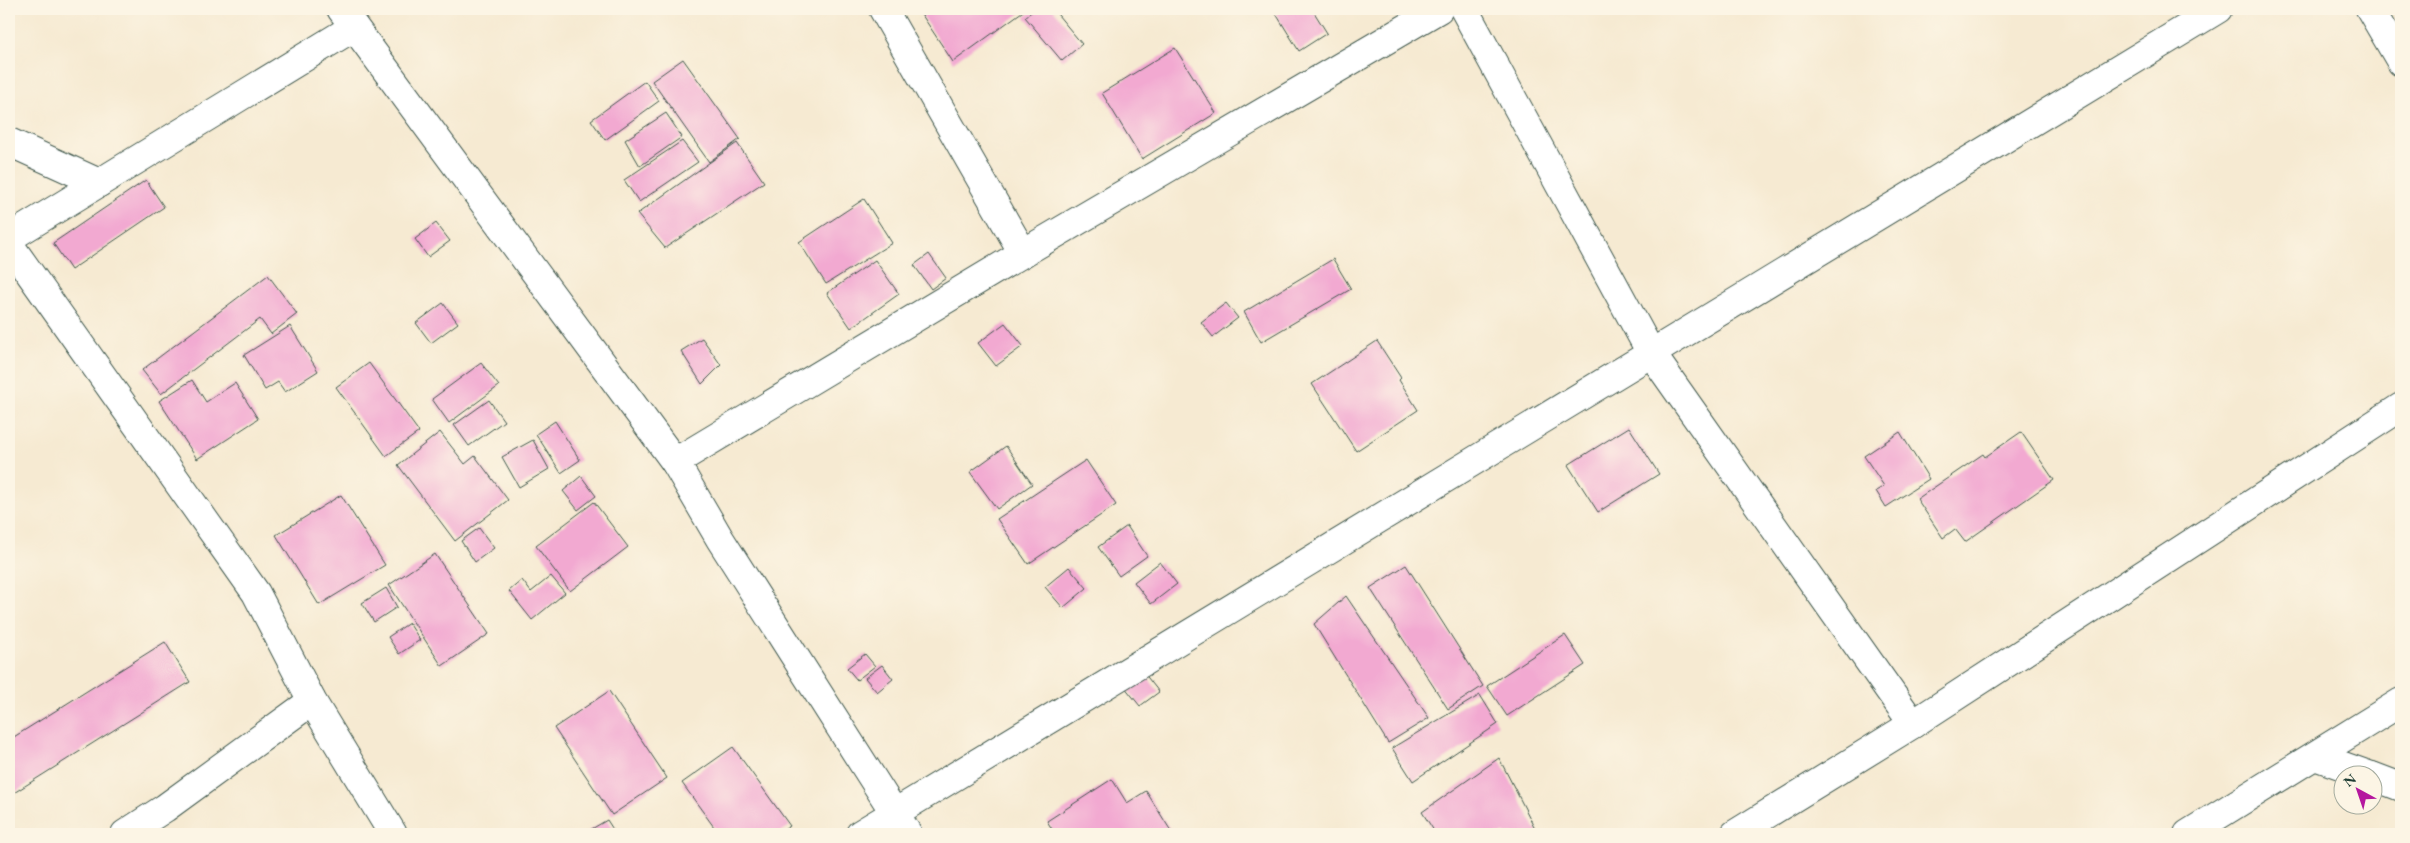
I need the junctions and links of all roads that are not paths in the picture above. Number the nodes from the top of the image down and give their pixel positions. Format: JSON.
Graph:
{"nodes":[{"id":1,"x":883,"y":9,"type":"edge"},
{"id":2,"x":1439,"y":9,"type":"edge"},
{"id":3,"x":1464,"y":9,"type":"edge"},
{"id":4,"x":2218,"y":9,"type":"edge"},
{"id":5,"x":2370,"y":9,"type":"edge"},
{"id":6,"x":348,"y":18,"type":"edge"},
{"id":7,"x":2401,"y":62,"type":"edge"},
{"id":8,"x":9,"y":142,"type":"edge"},
{"id":9,"x":99,"y":183,"type":"junction"},
{"id":10,"x":9,"y":238,"type":"edge"},
{"id":11,"x":9,"y":244,"type":"edge"},
{"id":12,"x":1022,"y":253,"type":"junction"},
{"id":13,"x":1651,"y":353,"type":"junction"},
{"id":14,"x":2401,"y":407,"type":"edge"},
{"id":15,"x":675,"y":462,"type":"junction"},
{"id":16,"x":312,"y":701,"type":"junction"},
{"id":17,"x":2401,"y":702,"type":"edge"},
{"id":18,"x":1913,"y":724,"type":"junction"},
{"id":19,"x":2315,"y":756,"type":"junction"},
{"id":20,"x":2344,"y":766,"type":"edge"},
{"id":21,"x":2382,"y":780,"type":"edge"},
{"id":22,"x":2401,"y":788,"type":"edge"},
{"id":23,"x":902,"y":824,"type":"edge"},
{"id":24,"x":124,"y":834,"type":"edge"},
{"id":25,"x":393,"y":834,"type":"edge"},
{"id":26,"x":860,"y":834,"type":"edge"},
{"id":27,"x":1735,"y":834,"type":"edge"},
{"id":28,"x":2188,"y":834,"type":"edge"}],
"edges":[{"from":1,"to":12,"type":"street"},
{"from":2,"to":12,"type":"street"},
{"from":3,"to":13,"type":"street"},
{"from":4,"to":13,"type":"street"},
{"from":5,"to":7,"type":"street"},
{"from":6,"to":9,"type":"street"},
{"from":6,"to":15,"type":"street"},
{"from":8,"to":9,"type":"street"},
{"from":9,"to":10,"type":"street"},
{"from":11,"to":16,"type":"street"},
{"from":12,"to":15,"type":"street"},
{"from":13,"to":18,"type":"street"},
{"from":13,"to":23,"type":"street"},
{"from":14,"to":18,"type":"street"},
{"from":15,"to":23,"type":"street"},
{"from":16,"to":24,"type":"street"},
{"from":16,"to":25,"type":"street"},
{"from":17,"to":19,"type":"street"},
{"from":18,"to":27,"type":"street"},
{"from":19,"to":20,"type":"street"},
{"from":19,"to":28,"type":"street"},
{"from":21,"to":22,"type":"street"},
{"from":23,"to":26,"type":"street"}]}
